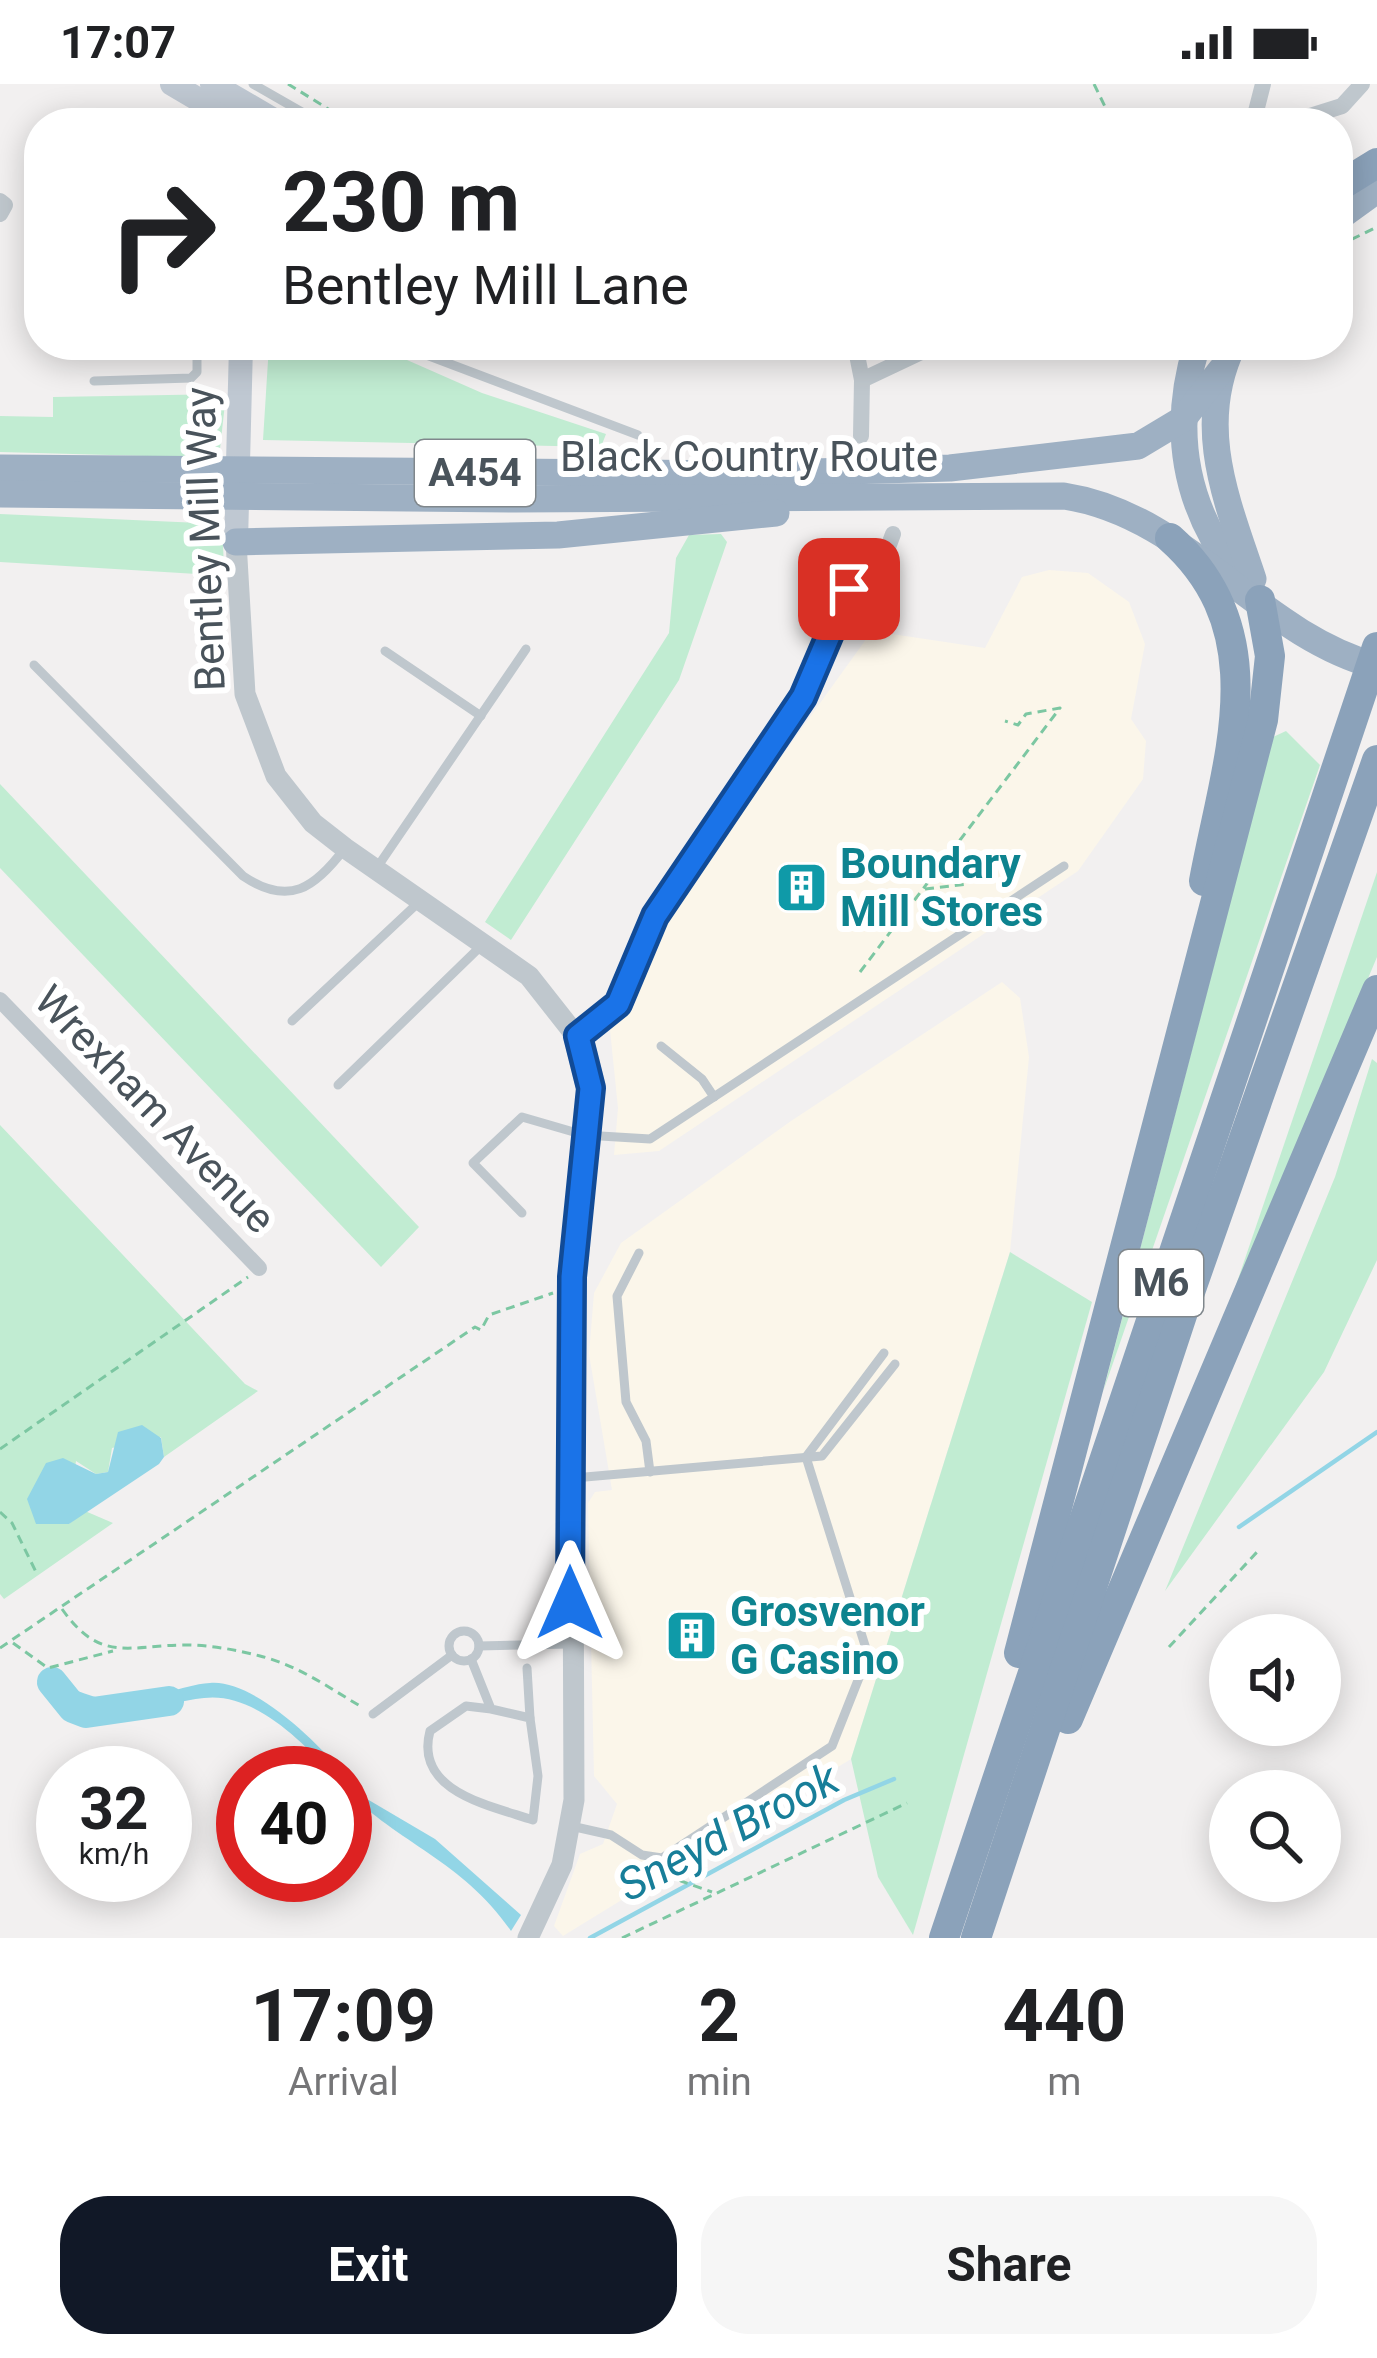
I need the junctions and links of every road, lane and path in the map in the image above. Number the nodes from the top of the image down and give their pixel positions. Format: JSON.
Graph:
{"nodes":[{"id":1,"x":172,"y":84,"type":"edge"},
{"id":2,"x":212,"y":84,"type":"edge"},
{"id":3,"x":253,"y":84,"type":"edge"},
{"id":4,"x":288,"y":84,"type":"edge"},
{"id":5,"x":1362,"y":84,"type":"edge"},
{"id":6,"x":213,"y":108,"type":"edge"},
{"id":7,"x":253,"y":108,"type":"edge"},
{"id":8,"x":295,"y":108,"type":"edge"},
{"id":9,"x":327,"y":108,"type":"edge"},
{"id":10,"x":1336,"y":108,"type":"edge"},
{"id":11,"x":1377,"y":163,"type":"edge"},
{"id":12,"x":0,"y":201,"type":"edge"},
{"id":13,"x":1354,"y":202,"type":"edge"},
{"id":14,"x":0,"y":214,"type":"edge"},
{"id":15,"x":197,"y":360,"type":"edge"},
{"id":16,"x":241,"y":360,"type":"edge"},
{"id":17,"x":439,"y":360,"type":"edge"},
{"id":18,"x":858,"y":360,"type":"edge"},
{"id":19,"x":904,"y":360,"type":"edge"},
{"id":20,"x":1191,"y":360,"type":"edge"},
{"id":21,"x":1226,"y":360,"type":"edge"},
{"id":22,"x":1227,"y":360,"type":"edge"},
{"id":23,"x":862,"y":380,"type":"junction"},
{"id":24,"x":94,"y":381,"type":"dead end"},
{"id":25,"x":1183,"y":419,"type":"junction"},
{"id":26,"x":638,"y":436,"type":"dead end"},
{"id":27,"x":861,"y":436,"type":"dead end"},
{"id":28,"x":0,"y":469,"type":"edge"},
{"id":29,"x":0,"y":494,"type":"edge"},
{"id":30,"x":911,"y":497,"type":"junction"},
{"id":31,"x":236,"y":533,"type":"junction"},
{"id":32,"x":892,"y":534,"type":"dead end"},
{"id":33,"x":1170,"y":538,"type":"junction"},
{"id":34,"x":1258,"y":598,"type":"junction"},
{"id":35,"x":1377,"y":647,"type":"edge"},
{"id":36,"x":526,"y":650,"type":"dead end"},
{"id":37,"x":385,"y":651,"type":"dead end"},
{"id":38,"x":34,"y":665,"type":"dead end"},
{"id":39,"x":1377,"y":666,"type":"edge"},
{"id":40,"x":1066,"y":700,"type":"dead end"},
{"id":41,"x":1060,"y":708,"type":"junction"},
{"id":42,"x":481,"y":716,"type":"junction"},
{"id":43,"x":1005,"y":721,"type":"dead end"},
{"id":44,"x":1377,"y":760,"type":"edge"},
{"id":45,"x":345,"y":848,"type":"junction"},
{"id":46,"x":1064,"y":866,"type":"dead end"},
{"id":47,"x":376,"y":869,"type":"junction"},
{"id":48,"x":969,"y":884,"type":"dead end"},
{"id":49,"x":923,"y":889,"type":"junction"},
{"id":50,"x":422,"y":899,"type":"junction"},
{"id":51,"x":484,"y":943,"type":"junction"},
{"id":52,"x":860,"y":972,"type":"dead end"},
{"id":53,"x":1377,"y":990,"type":"edge"},
{"id":54,"x":0,"y":1000,"type":"edge"},
{"id":55,"x":292,"y":1021,"type":"dead end"},
{"id":56,"x":578,"y":1036,"type":"junction"},
{"id":57,"x":662,"y":1046,"type":"dead end"},
{"id":58,"x":1167,"y":1076,"type":"junction"},
{"id":59,"x":338,"y":1084,"type":"dead end"},
{"id":60,"x":714,"y":1097,"type":"junction"},
{"id":61,"x":584,"y":1135,"type":"junction"},
{"id":62,"x":522,"y":1214,"type":"dead end"},
{"id":63,"x":639,"y":1253,"type":"dead end"},
{"id":64,"x":259,"y":1268,"type":"joint"},
{"id":65,"x":572,"y":1281,"type":"junction"},
{"id":66,"x":884,"y":1353,"type":"dead end"},
{"id":67,"x":895,"y":1364,"type":"dead end"},
{"id":68,"x":0,"y":1449,"type":"edge"},
{"id":69,"x":806,"y":1457,"type":"junction"},
{"id":70,"x":650,"y":1472,"type":"junction"},
{"id":71,"x":569,"y":1478,"type":"junction"},
{"id":72,"x":0,"y":1512,"type":"edge"},
{"id":73,"x":1257,"y":1552,"type":"dead end"},
{"id":74,"x":37,"y":1574,"type":"dead end"},
{"id":75,"x":62,"y":1609,"type":"dead end"},
{"id":76,"x":10,"y":1641,"type":"junction"},
{"id":77,"x":570,"y":1644,"type":"junction"},
{"id":78,"x":479,"y":1646,"type":"junction"},
{"id":79,"x":1169,"y":1647,"type":"dead end"},
{"id":80,"x":0,"y":1648,"type":"edge"},
{"id":81,"x":115,"y":1651,"type":"junction"},
{"id":82,"x":452,"y":1655,"type":"junction"},
{"id":83,"x":471,"y":1660,"type":"junction"},
{"id":84,"x":527,"y":1668,"type":"dead end"},
{"id":85,"x":491,"y":1708,"type":"junction"},
{"id":86,"x":373,"y":1714,"type":"joint"},
{"id":87,"x":530,"y":1718,"type":"junction"},
{"id":88,"x":908,"y":1803,"type":"dead end"},
{"id":89,"x":571,"y":1826,"type":"junction"},
{"id":90,"x":662,"y":1858,"type":"junction"},
{"id":91,"x":711,"y":1891,"type":"junction"},
{"id":92,"x":962,"y":1932,"type":"edge"},
{"id":93,"x":531,"y":1933,"type":"edge"},
{"id":94,"x":622,"y":1938,"type":"edge"}],
"edges":[{"from":1,"to":6,"type":"main road"},
{"from":2,"to":7,"type":"main road"},
{"from":3,"to":8,"type":"lane"},
{"from":4,"to":9,"type":"path"},
{"from":5,"to":10,"type":"street"},
{"from":11,"to":13,"type":"highway"},
{"from":12,"to":14,"type":"street"},
{"from":15,"to":24,"type":"lane"},
{"from":16,"to":31,"type":"main road","name":"Bentley Mill Way"},
{"from":17,"to":26,"type":"lane"},
{"from":18,"to":23,"type":"street"},
{"from":19,"to":23,"type":"street"},
{"from":20,"to":25,"type":"highway"},
{"from":21,"to":25,"type":"highway","name":"Black Country Route","number":"A454"},
{"from":22,"to":34,"type":"highway","number":"A454"},
{"from":23,"to":27,"type":"street"},
{"from":25,"to":28,"type":"highway","name":"Black Country Route","number":"A454"},
{"from":25,"to":34,"type":"highway"},
{"from":29,"to":30,"type":"highway","name":"Black Country Route","number":"A454"},
{"from":30,"to":31,"type":"highway"},
{"from":30,"to":33,"type":"highway","name":"Black Country Route","number":"A454"},
{"from":31,"to":45,"type":"street","name":"Bentley Mill Way"},
{"from":32,"to":56,"type":"street"},
{"from":33,"to":34,"type":"highway","name":"Black Country Route","number":"A454"},
{"from":33,"to":58,"type":"highway"},
{"from":34,"to":39,"type":"highway","number":"A454"},
{"from":34,"to":58,"type":"highway"},
{"from":35,"to":92,"type":"highway","number":"M6"},
{"from":36,"to":42,"type":"lane"},
{"from":37,"to":42,"type":"lane"},
{"from":38,"to":45,"type":"lane"},
{"from":40,"to":41,"type":"path"},
{"from":41,"to":43,"type":"path"},
{"from":41,"to":49,"type":"path"},
{"from":42,"to":47,"type":"lane"},
{"from":44,"to":92,"type":"highway","number":"M6"},
{"from":45,"to":47,"type":"street","name":"Bentley Mill Way"},
{"from":46,"to":60,"type":"lane"},
{"from":47,"to":50,"type":"street","name":"Bentley Mill Way"},
{"from":48,"to":49,"type":"path"},
{"from":49,"to":52,"type":"path"},
{"from":50,"to":51,"type":"street","name":"Bentley Mill Way"},
{"from":50,"to":55,"type":"lane"},
{"from":51,"to":56,"type":"street","name":"Bentley Mill Way"},
{"from":51,"to":59,"type":"lane"},
{"from":53,"to":92,"type":"highway"},
{"from":54,"to":64,"type":"street","name":"Wrexham Avenue"},
{"from":56,"to":61,"type":"street","name":"Bentley Mill Way"},
{"from":57,"to":60,"type":"lane"},
{"from":58,"to":92,"type":"highway"},
{"from":60,"to":61,"type":"lane"},
{"from":61,"to":62,"type":"lane"},
{"from":61,"to":65,"type":"street","name":"Bentley Mill Way"},
{"from":63,"to":70,"type":"lane"},
{"from":64,"to":68,"type":"path"},
{"from":65,"to":71,"type":"street","name":"Bentley Mill Way"},
{"from":65,"to":76,"type":"path"},
{"from":66,"to":69,"type":"lane"},
{"from":67,"to":69,"type":"lane"},
{"from":69,"to":70,"type":"lane"},
{"from":69,"to":90,"type":"lane"},
{"from":70,"to":71,"type":"lane"},
{"from":71,"to":77,"type":"street","name":"Bentley Mill Way"},
{"from":72,"to":74,"type":"path"},
{"from":73,"to":79,"type":"path"},
{"from":75,"to":81,"type":"path"},
{"from":76,"to":80,"type":"path"},
{"from":76,"to":81,"type":"path"},
{"from":77,"to":78,"type":"lane"},
{"from":77,"to":89,"type":"street","name":"Bentley Mill Way"},
{"from":78,"to":82,"type":"lane"},
{"from":78,"to":83,"type":"lane"},
{"from":81,"to":86,"type":"path"},
{"from":82,"to":83,"type":"lane"},
{"from":82,"to":86,"type":"lane"},
{"from":83,"to":85,"type":"lane"},
{"from":84,"to":87,"type":"lane"},
{"from":85,"to":87,"type":"lane"},
{"from":85,"to":87,"type":"lane"},
{"from":88,"to":91,"type":"path"},
{"from":89,"to":90,"type":"lane"},
{"from":89,"to":93,"type":"street","name":"Bentley Mill Way"},
{"from":90,"to":91,"type":"path"},
{"from":91,"to":94,"type":"path"}]}
